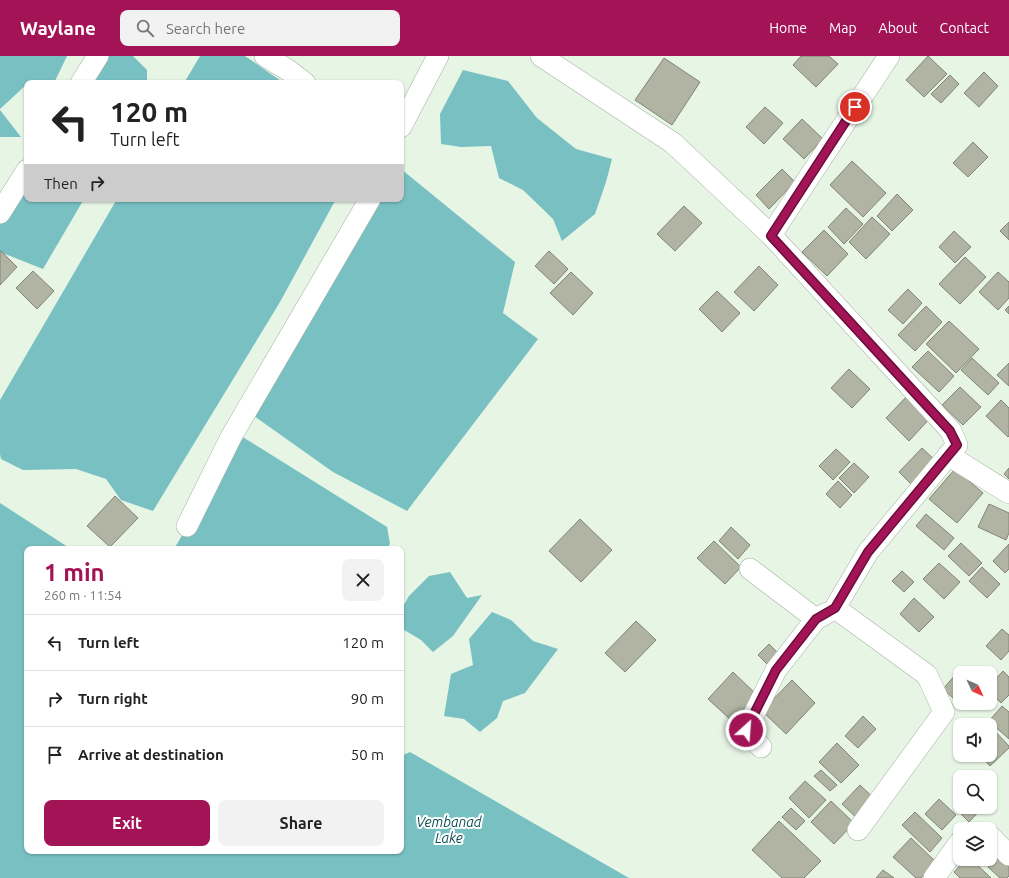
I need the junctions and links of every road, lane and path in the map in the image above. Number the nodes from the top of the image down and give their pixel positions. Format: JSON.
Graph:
{"nodes":[{"id":1,"x":98,"y":56,"type":"edge"},
{"id":2,"x":265,"y":56,"type":"edge"},
{"id":3,"x":438,"y":56,"type":"edge"},
{"id":4,"x":541,"y":56,"type":"edge"},
{"id":5,"x":889,"y":56,"type":"edge"},
{"id":6,"x":84,"y":80,"type":"edge"},
{"id":7,"x":301,"y":80,"type":"edge"},
{"id":8,"x":404,"y":121,"type":"edge"},
{"id":9,"x":24,"y":175,"type":"edge"},
{"id":10,"x":368,"y":202,"type":"edge"},
{"id":11,"x":0,"y":213,"type":"edge"},
{"id":12,"x":771,"y":236,"type":"junction"},
{"id":13,"x":948,"y":455,"type":"junction"},
{"id":14,"x":1009,"y":493,"type":"edge"},
{"id":15,"x":187,"y":526,"type":"dead end"},
{"id":16,"x":750,"y":569,"type":"dead end"},
{"id":17,"x":835,"y":608,"type":"junction"},
{"id":18,"x":816,"y":619,"type":"junction"},
{"id":19,"x":761,"y":747,"type":"dead end"},
{"id":20,"x":858,"y":830,"type":"dead end"},
{"id":21,"x":997,"y":843,"type":"edge"},
{"id":22,"x":953,"y":852,"type":"edge"},
{"id":23,"x":1009,"y":855,"type":"edge"},
{"id":24,"x":934,"y":878,"type":"edge"}],
"edges":[{"from":1,"to":6,"type":"street"},
{"from":2,"to":7,"type":"street"},
{"from":3,"to":8,"type":"street"},
{"from":4,"to":12,"type":"street"},
{"from":5,"to":12,"type":"street"},
{"from":9,"to":11,"type":"street"},
{"from":10,"to":15,"type":"street"},
{"from":12,"to":13,"type":"street"},
{"from":13,"to":14,"type":"street"},
{"from":13,"to":17,"type":"street"},
{"from":16,"to":18,"type":"street"},
{"from":17,"to":18,"type":"street"},
{"from":17,"to":20,"type":"street"},
{"from":18,"to":19,"type":"street"},
{"from":21,"to":23,"type":"street"},
{"from":22,"to":24,"type":"street"}]}
